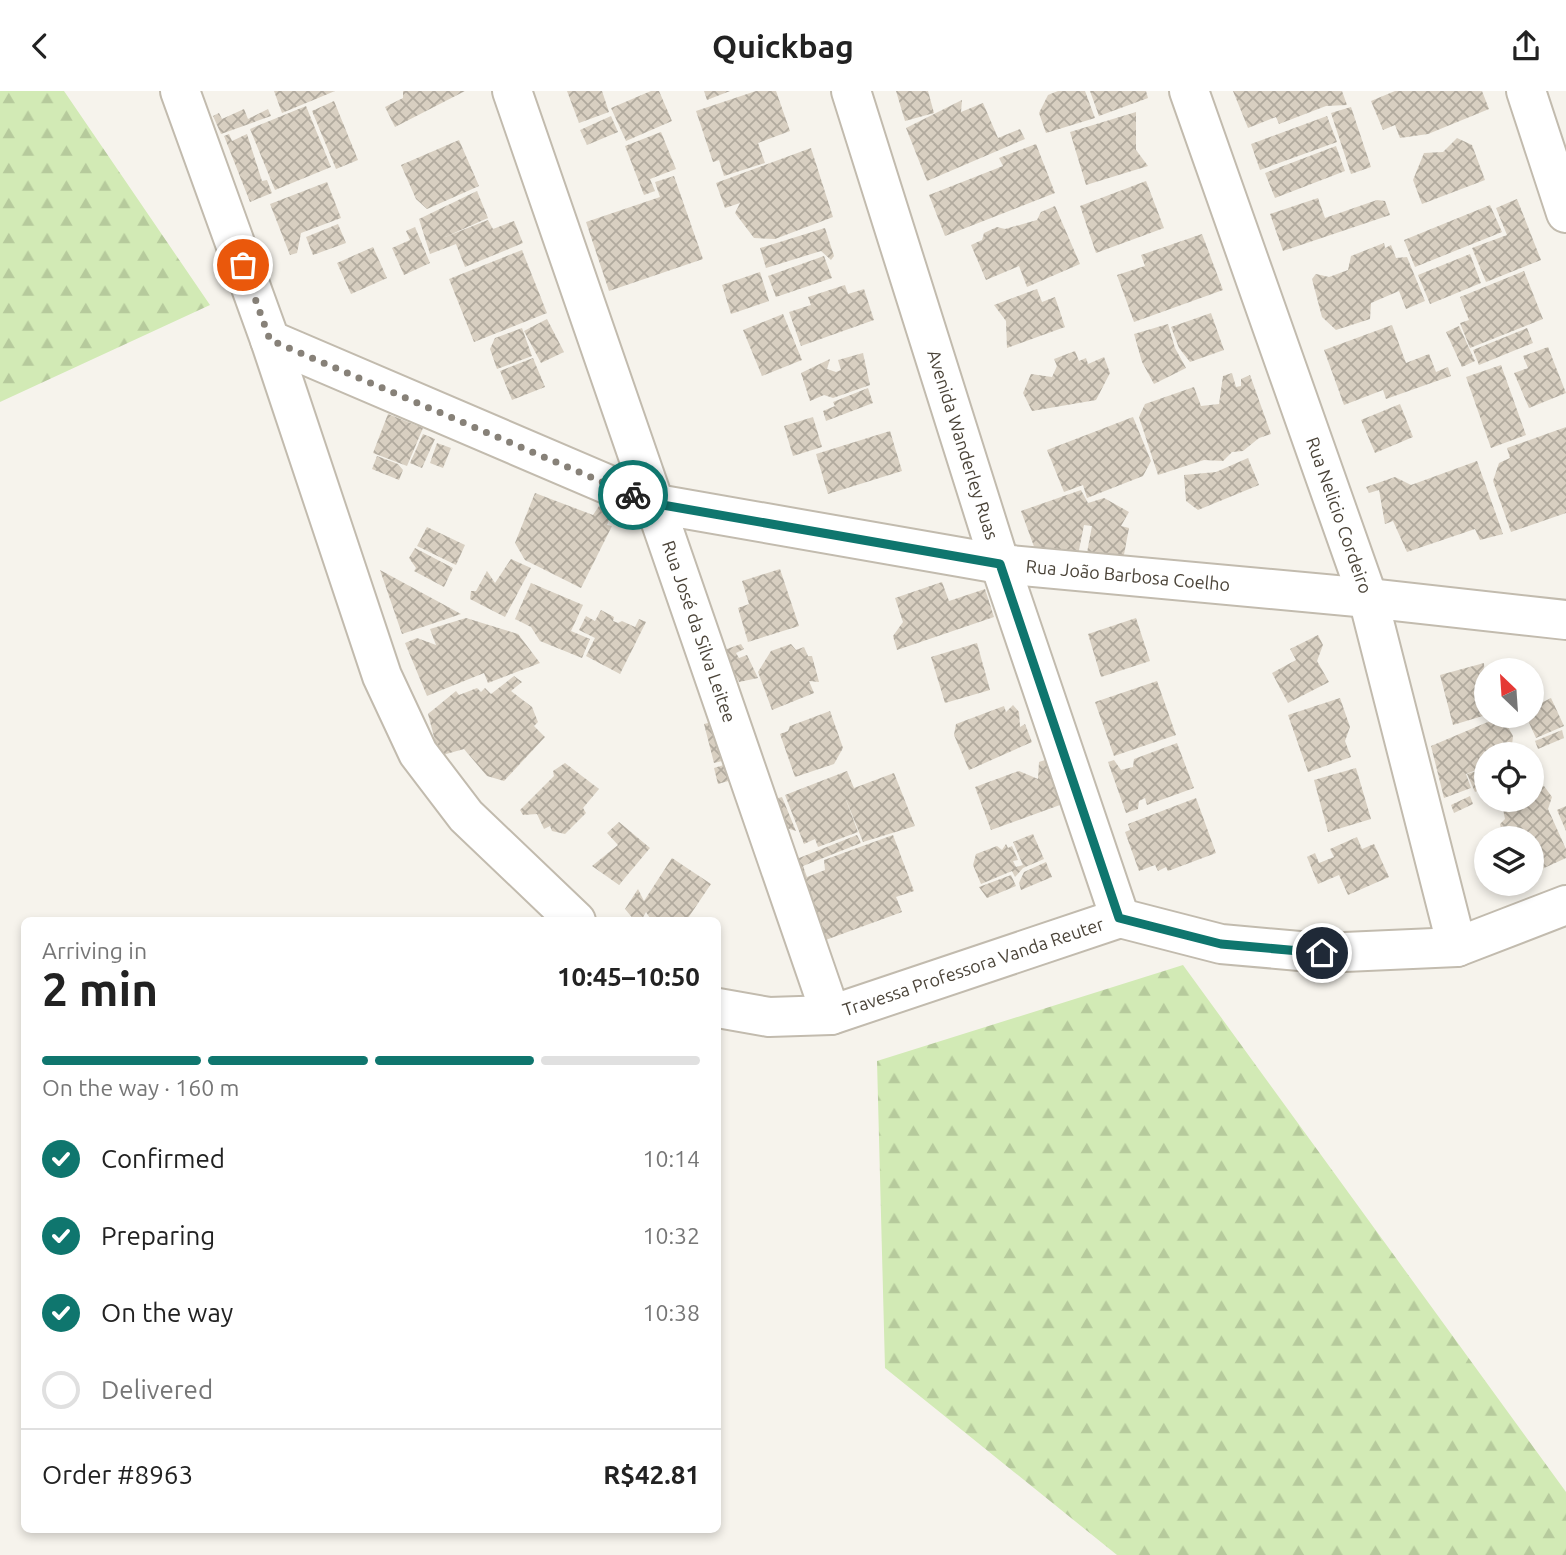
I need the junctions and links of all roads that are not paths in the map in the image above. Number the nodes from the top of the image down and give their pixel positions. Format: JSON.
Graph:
{"nodes":[{"id":1,"x":180,"y":91,"type":"edge"},
{"id":2,"x":512,"y":91,"type":"edge"},
{"id":3,"x":851,"y":91,"type":"edge"},
{"id":4,"x":1189,"y":91,"type":"edge"},
{"id":5,"x":1526,"y":91,"type":"edge"},
{"id":6,"x":1566,"y":213,"type":"edge"},
{"id":7,"x":270,"y":340,"type":"junction"},
{"id":8,"x":651,"y":503,"type":"junction"},
{"id":9,"x":1000,"y":564,"type":"junction"},
{"id":10,"x":1368,"y":597,"type":"junction"},
{"id":11,"x":1566,"y":620,"type":"edge"},
{"id":12,"x":1566,"y":905,"type":"edge"},
{"id":13,"x":572,"y":917,"type":"edge"},
{"id":14,"x":1119,"y":918,"type":"junction"},
{"id":15,"x":1457,"y":947,"type":"junction"},
{"id":16,"x":721,"y":1009,"type":"edge"},
{"id":17,"x":831,"y":1015,"type":"junction"}],
"edges":[{"from":1,"to":7,"type":"street"},
{"from":2,"to":8,"type":"street","name":"Rua José da Silva Leitee"},
{"from":3,"to":9,"type":"street","name":"Avenida Wanderley Ruas"},
{"from":4,"to":10,"type":"street","name":"Rua Nelicio Cordeiro"},
{"from":5,"to":6,"type":"street"},
{"from":7,"to":8,"type":"street","name":"Rua João Barbosa Coelho"},
{"from":7,"to":13,"type":"street"},
{"from":8,"to":9,"type":"street","name":"Rua João Barbosa Coelho"},
{"from":8,"to":17,"type":"street","name":"Rua José da Silva Leitee"},
{"from":9,"to":10,"type":"street","name":"Rua João Barbosa Coelho"},
{"from":9,"to":14,"type":"street","name":"Avenida Wanderley Ruas"},
{"from":10,"to":11,"type":"street","name":"Rua João Barbosa Coelho"},
{"from":10,"to":15,"type":"street","name":"Rua Nelicio Cordeiro"},
{"from":12,"to":15,"type":"street","name":"Travessa Professora Vanda Reuter"},
{"from":14,"to":15,"type":"street","name":"Travessa Professora Vanda Reuter"},
{"from":14,"to":17,"type":"street","name":"Travessa Professora Vanda Reuter"},
{"from":16,"to":17,"type":"street","name":"Travessa Professora Vanda Reuter"}]}
